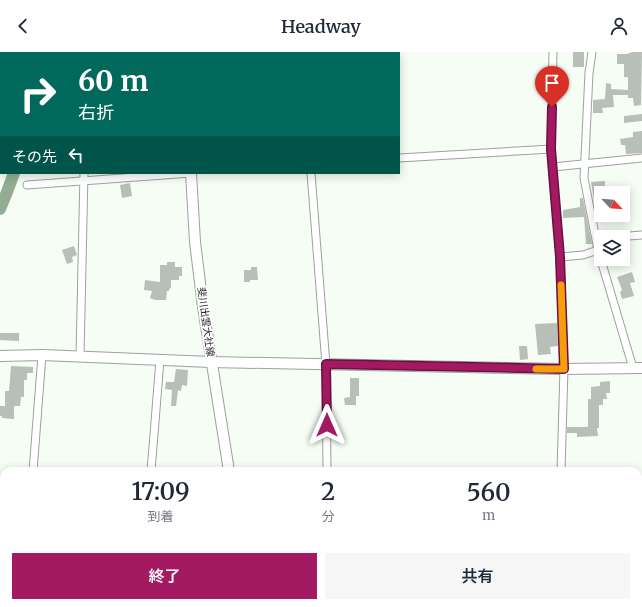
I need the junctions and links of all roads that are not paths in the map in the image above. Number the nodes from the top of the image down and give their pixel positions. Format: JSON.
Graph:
{"nodes":[{"id":1,"x":553,"y":52,"type":"edge"},
{"id":2,"x":592,"y":52,"type":"edge"},
{"id":3,"x":551,"y":149,"type":"junction"},
{"id":4,"x":400,"y":158,"type":"edge"},
{"id":5,"x":642,"y":158,"type":"edge"},
{"id":6,"x":585,"y":163,"type":"junction"},
{"id":7,"x":553,"y":166,"type":"junction"},
{"id":8,"x":164,"y":174,"type":"edge"},
{"id":9,"x":191,"y":174,"type":"edge"},
{"id":10,"x":311,"y":174,"type":"edge"},
{"id":11,"x":84,"y":177,"type":"edge"},
{"id":12,"x":27,"y":185,"type":"dead end"},
{"id":13,"x":596,"y":230,"type":"edge"},
{"id":14,"x":642,"y":235,"type":"edge"},
{"id":15,"x":630,"y":236,"type":"edge"},
{"id":16,"x":594,"y":251,"type":"edge"},
{"id":17,"x":560,"y":257,"type":"junction"},
{"id":18,"x":605,"y":266,"type":"edge"},
{"id":19,"x":42,"y":355,"type":"junction"},
{"id":20,"x":0,"y":356,"type":"edge"},
{"id":21,"x":80,"y":356,"type":"junction"},
{"id":22,"x":160,"y":360,"type":"junction"},
{"id":23,"x":211,"y":362,"type":"junction"},
{"id":24,"x":326,"y":364,"type":"junction"},
{"id":25,"x":637,"y":368,"type":"edge"},
{"id":26,"x":564,"y":369,"type":"junction"},
{"id":27,"x":33,"y":467,"type":"edge"},
{"id":28,"x":151,"y":467,"type":"edge"},
{"id":29,"x":228,"y":467,"type":"edge"},
{"id":30,"x":327,"y":467,"type":"edge"},
{"id":31,"x":561,"y":467,"type":"edge"}],
"edges":[{"from":1,"to":3,"type":"street"},
{"from":2,"to":6,"type":"street"},
{"from":3,"to":4,"type":"street"},
{"from":3,"to":7,"type":"street"},
{"from":5,"to":6,"type":"street"},
{"from":6,"to":7,"type":"street"},
{"from":6,"to":13,"type":"street"},
{"from":7,"to":17,"type":"street"},
{"from":8,"to":11,"type":"street"},
{"from":9,"to":23,"type":"street","name":"斐川出雲大社線"},
{"from":10,"to":24,"type":"street"},
{"from":11,"to":12,"type":"street"},
{"from":11,"to":21,"type":"street"},
{"from":14,"to":15,"type":"street"},
{"from":16,"to":17,"type":"street"},
{"from":17,"to":26,"type":"street"},
{"from":18,"to":25,"type":"street"},
{"from":19,"to":20,"type":"street"},
{"from":19,"to":21,"type":"street"},
{"from":19,"to":27,"type":"street"},
{"from":21,"to":22,"type":"street"},
{"from":22,"to":23,"type":"street"},
{"from":22,"to":28,"type":"street"},
{"from":23,"to":24,"type":"street"},
{"from":23,"to":29,"type":"street","name":"斐川出雲大社線"},
{"from":24,"to":26,"type":"street"},
{"from":24,"to":30,"type":"street"},
{"from":25,"to":26,"type":"street"},
{"from":26,"to":31,"type":"street"}]}
